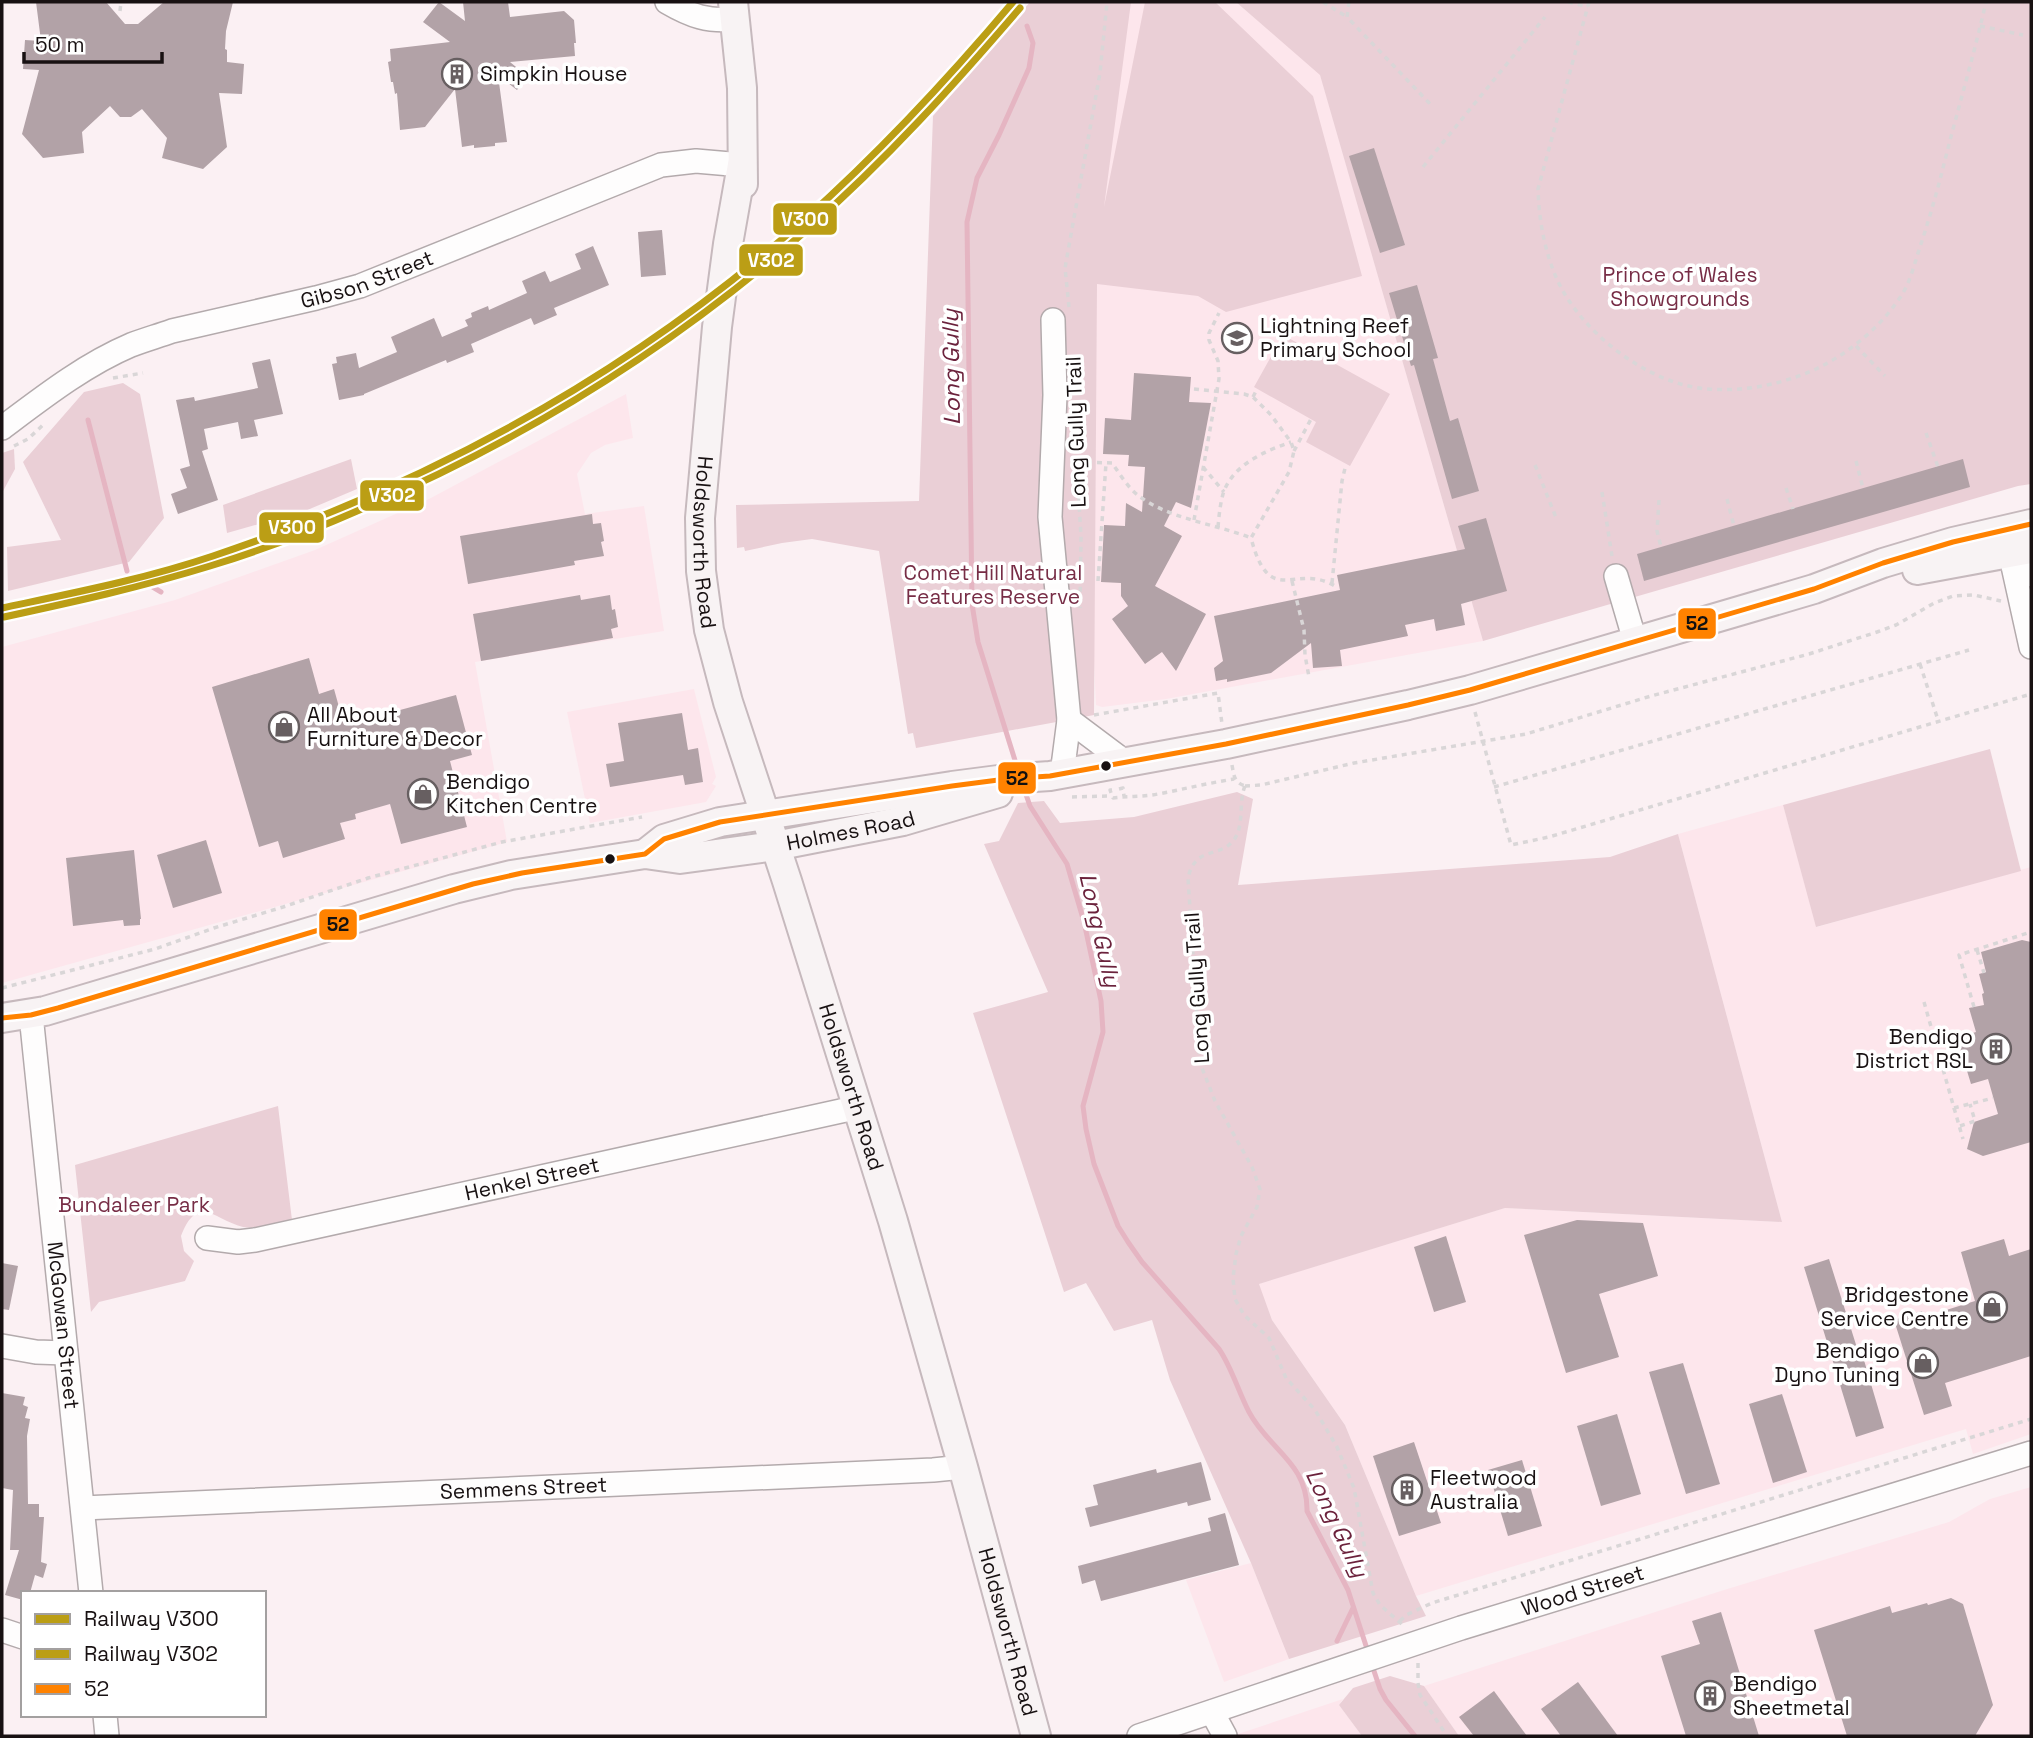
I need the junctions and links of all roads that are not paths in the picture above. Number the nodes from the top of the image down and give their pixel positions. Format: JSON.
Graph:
{"nodes":[{"id":1,"x":667,"y":2,"type":"edge"},
{"id":2,"x":734,"y":10,"type":"edge"},
{"id":3,"x":742,"y":165,"type":"junction"},
{"id":4,"x":1062,"y":319,"type":"road end"},
{"id":5,"x":2,"y":428,"type":"edge"},
{"id":6,"x":2024,"y":543,"type":"edge"},
{"id":7,"x":1616,"y":576,"type":"road end"},
{"id":8,"x":1635,"y":642,"type":"junction"},
{"id":9,"x":2031,"y":647,"type":"edge"},
{"id":10,"x":1077,"y":718,"type":"junction"},
{"id":11,"x":1125,"y":762,"type":"junction"},
{"id":12,"x":1037,"y":782,"type":"junction"},
{"id":13,"x":764,"y":816,"type":"junction"},
{"id":14,"x":775,"y":846,"type":"junction"},
{"id":15,"x":646,"y":854,"type":"junction"},
{"id":16,"x":31,"y":1014,"type":"junction"},
{"id":17,"x":2,"y":1018,"type":"edge"},
{"id":18,"x":859,"y":1107,"type":"junction"},
{"id":19,"x":207,"y":1238,"type":"dead end"},
{"id":20,"x":2,"y":1346,"type":"edge"},
{"id":21,"x":66,"y":1353,"type":"junction"},
{"id":22,"x":2031,"y":1453,"type":"edge"},
{"id":23,"x":963,"y":1467,"type":"junction"},
{"id":24,"x":83,"y":1508,"type":"junction"},
{"id":25,"x":91,"y":1591,"type":"edge"},
{"id":26,"x":2,"y":1630,"type":"edge"},
{"id":27,"x":21,"y":1636,"type":"edge"},
{"id":28,"x":1212,"y":1712,"type":"junction"},
{"id":29,"x":105,"y":1717,"type":"edge"},
{"id":30,"x":107,"y":1736,"type":"edge"},
{"id":31,"x":1036,"y":1736,"type":"edge"},
{"id":32,"x":1139,"y":1736,"type":"edge"},
{"id":33,"x":1225,"y":1736,"type":"edge"}],
"edges":[{"from":1,"to":2,"type":"street"},
{"from":2,"to":3,"type":"main road","name":"Holdsworth Road"},
{"from":3,"to":5,"type":"street","name":"Gibson Street"},
{"from":3,"to":13,"type":"main road","name":"Holdsworth Road"},
{"from":4,"to":10,"type":"street"},
{"from":6,"to":8,"type":"main road","name":"Holmes Road"},
{"from":6,"to":9,"type":"street"},
{"from":7,"to":8,"type":"street"},
{"from":8,"to":11,"type":"main road","name":"Holmes Road"},
{"from":10,"to":11,"type":"street"},
{"from":10,"to":12,"type":"street"},
{"from":11,"to":12,"type":"main road","name":"Holmes Road"},
{"from":12,"to":13,"type":"main road","name":"Holmes Road"},
{"from":12,"to":14,"type":"main road","name":"Holmes Road"},
{"from":13,"to":14,"type":"main road","name":"Holdsworth Road"},
{"from":13,"to":15,"type":"main road","name":"Holmes Road"},
{"from":14,"to":15,"type":"main road","name":"Holmes Road"},
{"from":14,"to":18,"type":"main road","name":"Holdsworth Road"},
{"from":15,"to":16,"type":"main road","name":"Holmes Road"},
{"from":16,"to":17,"type":"main road","name":"Holmes Road"},
{"from":16,"to":21,"type":"street","name":"McGowan Street"},
{"from":18,"to":19,"type":"street","name":"Henkel Street"},
{"from":18,"to":23,"type":"main road","name":"Holdsworth Road"},
{"from":20,"to":21,"type":"street"},
{"from":21,"to":24,"type":"street","name":"McGowan Street"},
{"from":22,"to":28,"type":"street","name":"Wood Street"},
{"from":23,"to":24,"type":"street","name":"Semmens Street"},
{"from":23,"to":31,"type":"main road","name":"Holdsworth Road"},
{"from":24,"to":25,"type":"street","name":"McGowan Street"},
{"from":26,"to":27,"type":"street"},
{"from":28,"to":32,"type":"street","name":"Wood Street"},
{"from":28,"to":33,"type":"street"},
{"from":29,"to":30,"type":"street"}]}
